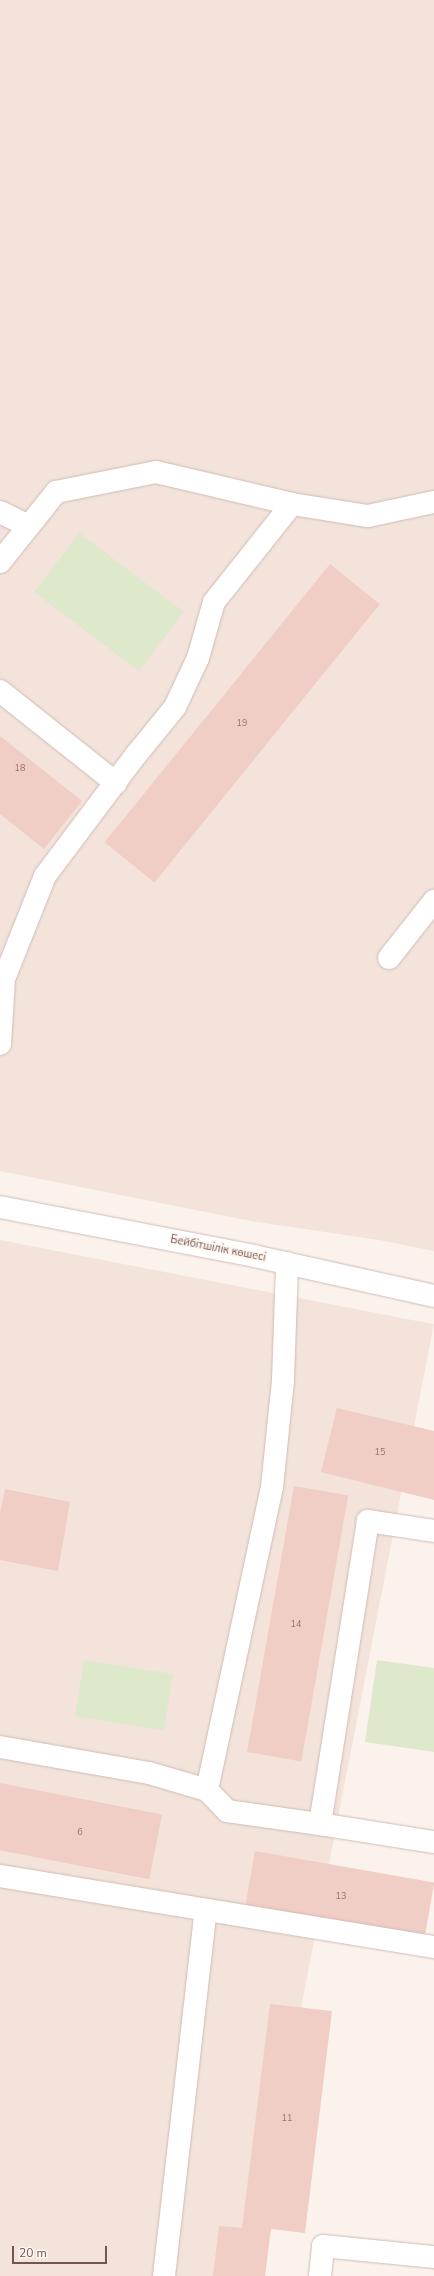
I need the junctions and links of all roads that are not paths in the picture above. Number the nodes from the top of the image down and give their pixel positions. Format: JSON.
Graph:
{"nodes":[{"id":1,"x":434,"y":502,"type":"edge"},
{"id":2,"x":292,"y":504,"type":"junction"},
{"id":3,"x":0,"y":512,"type":"edge"},
{"id":4,"x":29,"y":526,"type":"junction"},
{"id":5,"x":0,"y":562,"type":"edge"},
{"id":6,"x":0,"y":691,"type":"edge"},
{"id":7,"x":116,"y":782,"type":"junction"},
{"id":8,"x":434,"y":901,"type":"edge"},
{"id":9,"x":389,"y":958,"type":"dead end"},
{"id":10,"x":0,"y":1044,"type":"edge"},
{"id":11,"x":0,"y":1208,"type":"edge"},
{"id":12,"x":287,"y":1263,"type":"junction"},
{"id":13,"x":434,"y":1296,"type":"edge"},
{"id":14,"x":434,"y":1531,"type":"edge"},
{"id":15,"x":0,"y":1747,"type":"edge"},
{"id":16,"x":208,"y":1790,"type":"junction"},
{"id":17,"x":320,"y":1824,"type":"junction"},
{"id":18,"x":434,"y":1842,"type":"edge"},
{"id":19,"x":0,"y":1876,"type":"edge"},
{"id":20,"x":206,"y":1910,"type":"junction"},
{"id":21,"x":434,"y":1947,"type":"edge"},
{"id":22,"x":434,"y":2257,"type":"edge"},
{"id":23,"x":164,"y":2276,"type":"edge"},
{"id":24,"x":320,"y":2276,"type":"edge"}],
"edges":[{"from":1,"to":2,"type":"street"},
{"from":2,"to":4,"type":"street"},
{"from":2,"to":7,"type":"street"},
{"from":3,"to":4,"type":"street"},
{"from":4,"to":5,"type":"street"},
{"from":6,"to":7,"type":"street"},
{"from":7,"to":10,"type":"street"},
{"from":8,"to":9,"type":"street"},
{"from":11,"to":12,"type":"street","name":"Бейбітшілік көшесі"},
{"from":12,"to":13,"type":"street","name":"Бейбітшілік көшесі"},
{"from":12,"to":16,"type":"street"},
{"from":14,"to":17,"type":"street"},
{"from":15,"to":16,"type":"street"},
{"from":16,"to":17,"type":"street"},
{"from":17,"to":18,"type":"street"},
{"from":19,"to":20,"type":"street"},
{"from":20,"to":21,"type":"street"},
{"from":20,"to":23,"type":"street"},
{"from":22,"to":24,"type":"street"}]}
